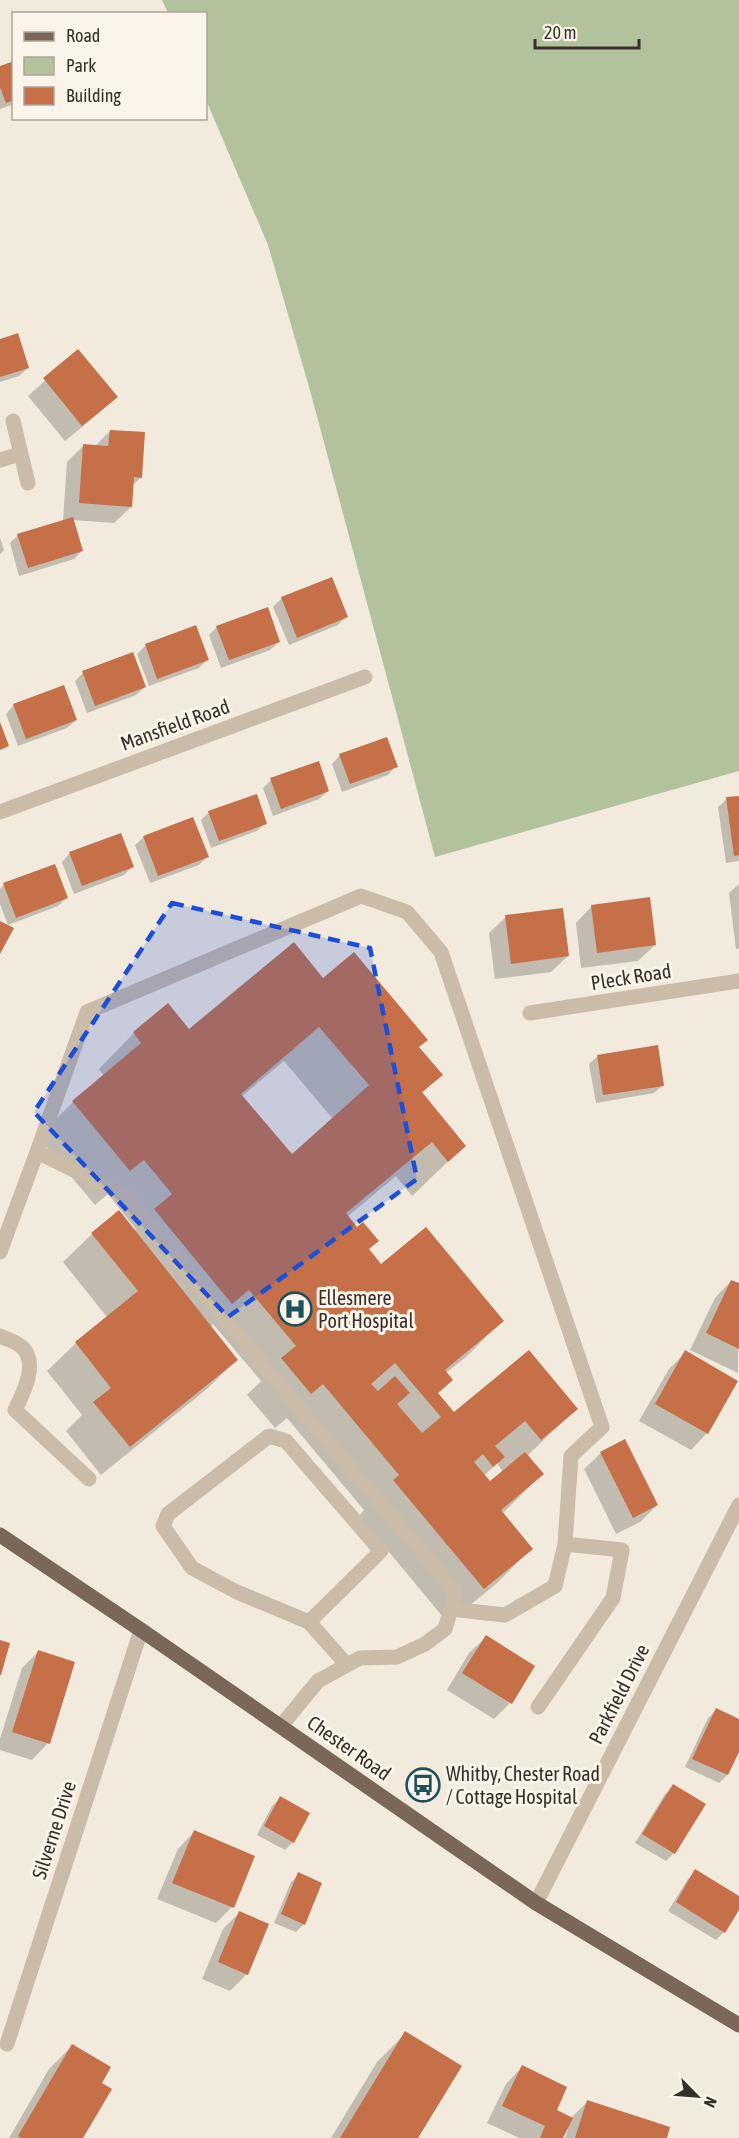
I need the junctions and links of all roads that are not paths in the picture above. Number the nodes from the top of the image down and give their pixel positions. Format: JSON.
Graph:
{"nodes":[{"id":1,"x":13,"y":421,"type":"dead end"},
{"id":2,"x":20,"y":454,"type":"junction"},
{"id":3,"x":0,"y":460,"type":"edge"},
{"id":4,"x":28,"y":483,"type":"dead end"},
{"id":5,"x":365,"y":677,"type":"dead end"},
{"id":6,"x":0,"y":812,"type":"edge"},
{"id":7,"x":739,"y":981,"type":"edge"},
{"id":8,"x":530,"y":1013,"type":"dead end"},
{"id":9,"x":38,"y":1152,"type":"junction"},
{"id":10,"x":0,"y":1252,"type":"edge"},
{"id":11,"x":0,"y":1336,"type":"edge"},
{"id":12,"x":89,"y":1479,"type":"dead end"},
{"id":13,"x":739,"y":1505,"type":"edge"},
{"id":14,"x":0,"y":1535,"type":"edge"},
{"id":15,"x":565,"y":1544,"type":"junction"},
{"id":16,"x":451,"y":1609,"type":"junction"},
{"id":17,"x":309,"y":1622,"type":"junction"},
{"id":18,"x":141,"y":1630,"type":"junction"},
{"id":19,"x":347,"y":1665,"type":"junction"},
{"id":20,"x":538,"y":1707,"type":"dead end"},
{"id":21,"x":281,"y":1726,"type":"junction"},
{"id":22,"x":536,"y":1903,"type":"junction"},
{"id":23,"x":739,"y":2025,"type":"edge"},
{"id":24,"x":7,"y":2044,"type":"dead end"}],
"edges":[{"from":1,"to":2,"type":"street"},
{"from":2,"to":3,"type":"street"},
{"from":2,"to":4,"type":"street"},
{"from":5,"to":6,"type":"street","name":"Mansfield Road"},
{"from":7,"to":8,"type":"street","name":"Pleck Road"},
{"from":9,"to":10,"type":"street"},
{"from":9,"to":15,"type":"street"},
{"from":9,"to":16,"type":"street"},
{"from":11,"to":12,"type":"street"},
{"from":13,"to":22,"type":"street","name":"Parkfield Drive"},
{"from":14,"to":18,"type":"main road","name":"Chester Road"},
{"from":15,"to":16,"type":"street"},
{"from":15,"to":20,"type":"street"},
{"from":16,"to":19,"type":"street"},
{"from":17,"to":17,"type":"street"},
{"from":17,"to":19,"type":"street"},
{"from":18,"to":21,"type":"main road","name":"Chester Road"},
{"from":18,"to":24,"type":"street","name":"Silverne Drive"},
{"from":19,"to":21,"type":"street"},
{"from":21,"to":22,"type":"main road","name":"Chester Road"},
{"from":22,"to":23,"type":"main road","name":"Chester Road"}]}
